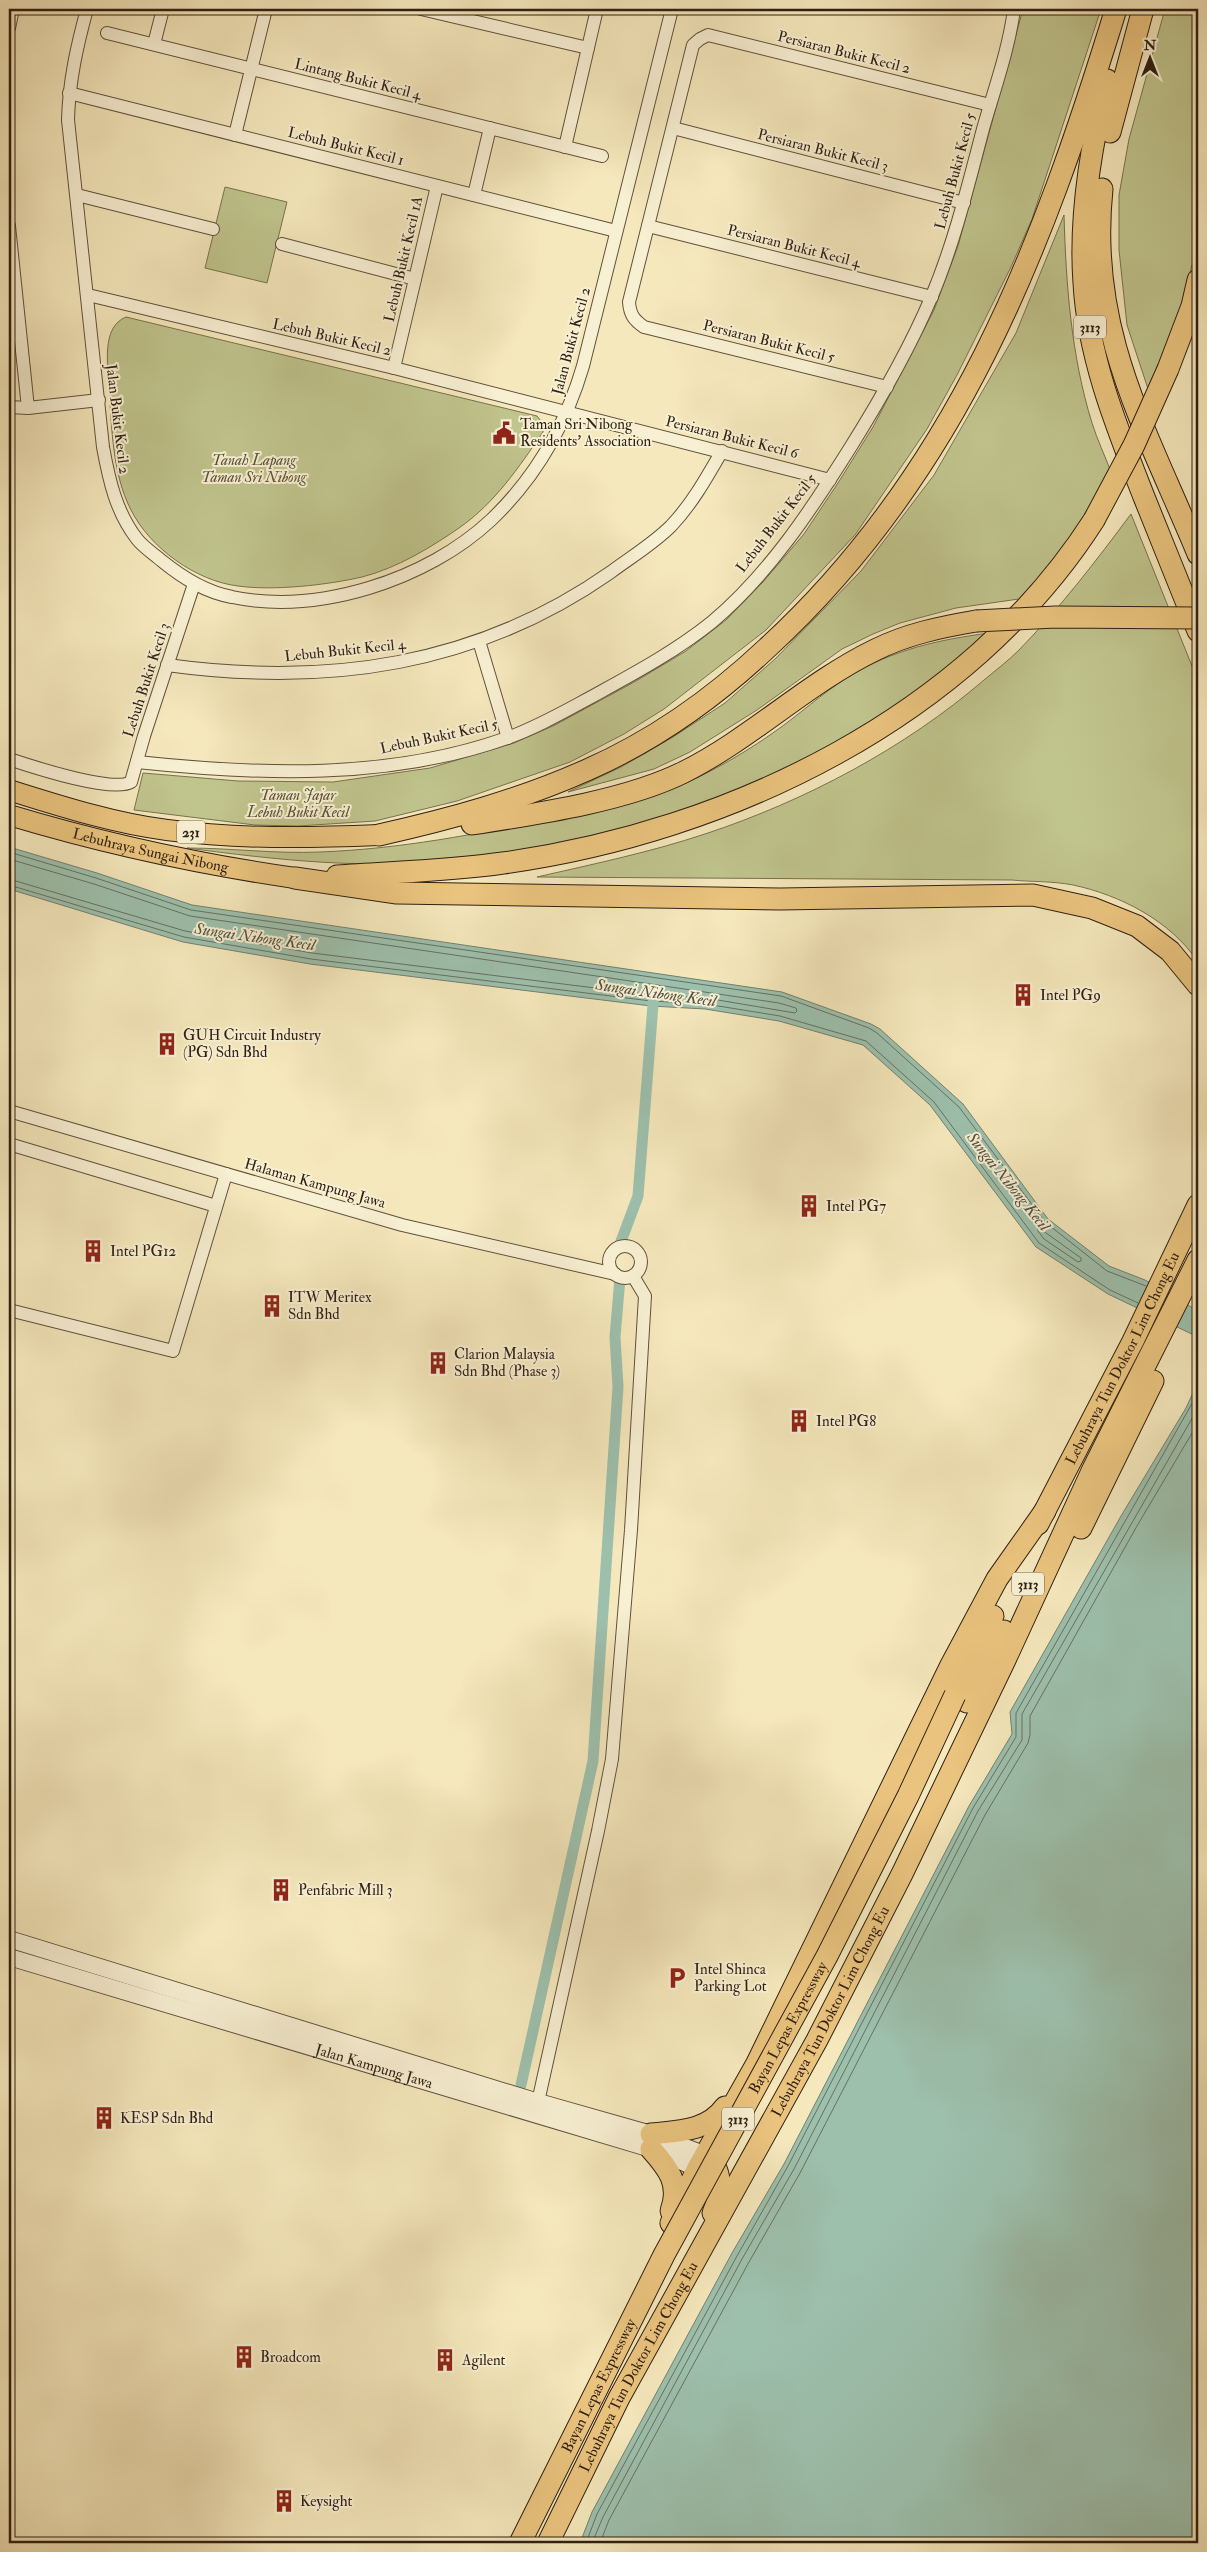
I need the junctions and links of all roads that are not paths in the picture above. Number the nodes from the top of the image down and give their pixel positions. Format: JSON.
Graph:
{"nodes":[{"id":1,"x":13,"y":9,"type":"edge"},
{"id":2,"x":87,"y":9,"type":"edge"},
{"id":3,"x":163,"y":9,"type":"edge"},
{"id":4,"x":266,"y":9,"type":"edge"},
{"id":5,"x":421,"y":9,"type":"edge"},
{"id":6,"x":598,"y":9,"type":"edge"},
{"id":7,"x":672,"y":9,"type":"edge"},
{"id":8,"x":1014,"y":9,"type":"edge"},
{"id":9,"x":1116,"y":9,"type":"edge"},
{"id":10,"x":1125,"y":9,"type":"edge"},
{"id":11,"x":1143,"y":9,"type":"edge"},
{"id":12,"x":9,"y":28,"type":"edge"},
{"id":13,"x":107,"y":33,"type":"dead end"},
{"id":14,"x":154,"y":44,"type":"junction"},
{"id":15,"x":588,"y":48,"type":"junction"},
{"id":16,"x":251,"y":68,"type":"junction"},
{"id":17,"x":69,"y":93,"type":"junction"},
{"id":18,"x":990,"y":104,"type":"junction"},
{"id":19,"x":490,"y":128,"type":"junction"},
{"id":20,"x":673,"y":128,"type":"junction"},
{"id":21,"x":235,"y":135,"type":"junction"},
{"id":22,"x":565,"y":147,"type":"junction"},
{"id":23,"x":602,"y":156,"type":"dead end"},
{"id":24,"x":437,"y":186,"type":"junction"},
{"id":25,"x":77,"y":195,"type":"junction"},
{"id":26,"x":474,"y":196,"type":"junction"},
{"id":27,"x":964,"y":202,"type":"junction"},
{"id":28,"x":9,"y":226,"type":"edge"},
{"id":29,"x":648,"y":226,"type":"junction"},
{"id":30,"x":213,"y":230,"type":"dead end"},
{"id":31,"x":616,"y":231,"type":"junction"},
{"id":32,"x":282,"y":244,"type":"dead end"},
{"id":33,"x":415,"y":280,"type":"junction"},
{"id":34,"x":1198,"y":280,"type":"edge"},
{"id":35,"x":88,"y":295,"type":"junction"},
{"id":36,"x":932,"y":297,"type":"junction"},
{"id":37,"x":394,"y":368,"type":"junction"},
{"id":38,"x":886,"y":387,"type":"junction"},
{"id":39,"x":99,"y":400,"type":"junction"},
{"id":40,"x":9,"y":407,"type":"edge"},
{"id":41,"x":28,"y":408,"type":"junction"},
{"id":42,"x":567,"y":412,"type":"junction"},
{"id":43,"x":722,"y":451,"type":"junction"},
{"id":44,"x":830,"y":480,"type":"junction"},
{"id":45,"x":1168,"y":483,"type":"junction"},
{"id":46,"x":1198,"y":528,"type":"edge"},
{"id":47,"x":1198,"y":554,"type":"edge"},
{"id":48,"x":194,"y":584,"type":"junction"},
{"id":49,"x":1198,"y":618,"type":"edge"},
{"id":50,"x":1198,"y":630,"type":"edge"},
{"id":51,"x":479,"y":642,"type":"junction"},
{"id":52,"x":167,"y":665,"type":"junction"},
{"id":53,"x":508,"y":738,"type":"junction"},
{"id":54,"x":9,"y":759,"type":"edge"},
{"id":55,"x":137,"y":762,"type":"junction"},
{"id":56,"x":9,"y":790,"type":"edge"},
{"id":57,"x":9,"y":815,"type":"edge"},
{"id":58,"x":379,"y":836,"type":"junction"},
{"id":59,"x":295,"y":878,"type":"junction"},
{"id":60,"x":1198,"y":984,"type":"edge"},
{"id":61,"x":9,"y":1111,"type":"edge"},
{"id":62,"x":9,"y":1144,"type":"edge"},
{"id":63,"x":226,"y":1174,"type":"junction"},
{"id":64,"x":1198,"y":1205,"type":"edge"},
{"id":65,"x":216,"y":1206,"type":"junction"},
{"id":66,"x":1198,"y":1260,"type":"edge"},
{"id":67,"x":615,"y":1274,"type":"junction"},
{"id":68,"x":633,"y":1276,"type":"junction"},
{"id":69,"x":1194,"y":1286,"type":"edge"},
{"id":70,"x":9,"y":1310,"type":"edge"},
{"id":71,"x":1160,"y":1351,"type":"junction"},
{"id":72,"x":1093,"y":1469,"type":"junction"},
{"id":73,"x":1045,"y":1511,"type":"junction"},
{"id":74,"x":1006,"y":1660,"type":"junction"},
{"id":75,"x":961,"y":1699,"type":"junction"},
{"id":76,"x":9,"y":1939,"type":"edge"},
{"id":77,"x":9,"y":1957,"type":"edge"},
{"id":78,"x":756,"y":2065,"type":"junction"},
{"id":79,"x":538,"y":2102,"type":"junction"},
{"id":80,"x":651,"y":2141,"type":"junction"},
{"id":81,"x":702,"y":2162,"type":"junction"},
{"id":82,"x":727,"y":2183,"type":"junction"},
{"id":83,"x":660,"y":2244,"type":"junction"},
{"id":84,"x":512,"y":2543,"type":"edge"},
{"id":85,"x":520,"y":2543,"type":"edge"},
{"id":86,"x":533,"y":2543,"type":"edge"},
{"id":87,"x":548,"y":2543,"type":"edge"}],
"edges":[{"from":1,"to":12,"type":"street"},
{"from":2,"to":17,"type":"street","name":"Jalan Bukit Kecil 2"},
{"from":3,"to":14,"type":"street"},
{"from":4,"to":16,"type":"street"},
{"from":5,"to":15,"type":"street"},
{"from":6,"to":15,"type":"street"},
{"from":7,"to":31,"type":"street","name":"Jalan Bukit Kecil 2"},
{"from":8,"to":18,"type":"street","name":"Lebuh Bukit Kecil 5"},
{"from":9,"to":58,"type":"highway"},
{"from":10,"to":50,"type":"highway","number":"3113"},
{"from":11,"to":45,"type":"highway","number":"3113"},
{"from":13,"to":14,"type":"street","name":"Lintang Bukit Kecil 4"},
{"from":14,"to":16,"type":"street","name":"Lintang Bukit Kecil 4"},
{"from":15,"to":22,"type":"street"},
{"from":16,"to":19,"type":"street","name":"Lintang Bukit Kecil 4"},
{"from":16,"to":21,"type":"street"},
{"from":17,"to":21,"type":"street","name":"Lebuh Bukit Kecil 1"},
{"from":17,"to":25,"type":"street","name":"Jalan Bukit Kecil 2"},
{"from":18,"to":20,"type":"street","name":"Persiaran Bukit Kecil 2"},
{"from":18,"to":27,"type":"street","name":"Lebuh Bukit Kecil 5"},
{"from":19,"to":22,"type":"street","name":"Lintang Bukit Kecil 4"},
{"from":19,"to":26,"type":"street"},
{"from":20,"to":27,"type":"street","name":"Persiaran Bukit Kecil 3"},
{"from":20,"to":29,"type":"street"},
{"from":21,"to":24,"type":"street","name":"Lebuh Bukit Kecil 1"},
{"from":22,"to":23,"type":"street","name":"Lintang Bukit Kecil 4"},
{"from":24,"to":26,"type":"street","name":"Lebuh Bukit Kecil 1"},
{"from":24,"to":33,"type":"street","name":"Lebuh Bukit Kecil 1A"},
{"from":25,"to":30,"type":"street"},
{"from":25,"to":35,"type":"street","name":"Jalan Bukit Kecil 2"},
{"from":26,"to":31,"type":"street","name":"Lebuh Bukit Kecil 1"},
{"from":27,"to":36,"type":"street","name":"Lebuh Bukit Kecil 5"},
{"from":28,"to":41,"type":"street"},
{"from":29,"to":36,"type":"street","name":"Persiaran Bukit Kecil 4"},
{"from":29,"to":38,"type":"street","name":"Persiaran Bukit Kecil 5"},
{"from":31,"to":42,"type":"street","name":"Jalan Bukit Kecil 2"},
{"from":32,"to":33,"type":"street"},
{"from":33,"to":37,"type":"street","name":"Lebuh Bukit Kecil 1A"},
{"from":34,"to":59,"type":"highway","bridge":true},
{"from":35,"to":37,"type":"street","name":"Lebuh Bukit Kecil 2"},
{"from":35,"to":39,"type":"street","name":"Jalan Bukit Kecil 2"},
{"from":36,"to":38,"type":"street","name":"Lebuh Bukit Kecil 5"},
{"from":37,"to":42,"type":"street","name":"Lebuh Bukit Kecil 2"},
{"from":38,"to":44,"type":"street","name":"Lebuh Bukit Kecil 5"},
{"from":39,"to":41,"type":"street"},
{"from":39,"to":48,"type":"street","name":"Jalan Bukit Kecil 2"},
{"from":40,"to":41,"type":"street"},
{"from":42,"to":43,"type":"street","name":"Persiaran Bukit Kecil 6"},
{"from":42,"to":48,"type":"street","name":"Jalan Bukit Kecil 2"},
{"from":43,"to":44,"type":"street","name":"Persiaran Bukit Kecil 6"},
{"from":43,"to":51,"type":"street","name":"Lebuh Bukit Kecil 4"},
{"from":44,"to":53,"type":"street","name":"Lebuh Bukit Kecil 5"},
{"from":45,"to":46,"type":"main road"},
{"from":45,"to":47,"type":"highway","number":"3113"},
{"from":48,"to":52,"type":"street","name":"Lebuh Bukit Kecil 3"},
{"from":49,"to":58,"type":"highway","bridge":true},
{"from":51,"to":52,"type":"street","name":"Lebuh Bukit Kecil 4"},
{"from":51,"to":53,"type":"street"},
{"from":52,"to":55,"type":"street","name":"Lebuh Bukit Kecil 3"},
{"from":53,"to":55,"type":"street","name":"Lebuh Bukit Kecil 5"},
{"from":54,"to":55,"type":"street","name":"Lebuh Bukit Kecil 3"},
{"from":56,"to":58,"type":"main road","name":"Lebuhraya Sungai Nibong","number":"231"},
{"from":57,"to":59,"type":"main road","name":"Lebuhraya Sungai Nibong","number":"231"},
{"from":59,"to":60,"type":"highway"},
{"from":61,"to":63,"type":"street","name":"Halaman Kampung Jawa"},
{"from":62,"to":65,"type":"street"},
{"from":63,"to":65,"type":"street"},
{"from":63,"to":67,"type":"street","name":"Halaman Kampung Jawa"},
{"from":64,"to":73,"type":"highway","name":"Lebuhraya Tun Doktor Lim Chong Eu","number":"3113"},
{"from":65,"to":70,"type":"street"},
{"from":66,"to":69,"type":"highway","name":"Lebuhraya Tun Doktor Lim Chong Eu","number":"3113"},
{"from":67,"to":68,"type":"street"},
{"from":67,"to":68,"type":"street"},
{"from":68,"to":79,"type":"street"},
{"from":69,"to":71,"type":"highway","name":"Lebuhraya Tun Doktor Lim Chong Eu","number":"3113"},
{"from":71,"to":72,"type":"highway","name":"Lebuhraya Tun Doktor Lim Chong Eu","number":"3113"},
{"from":71,"to":74,"type":"highway"},
{"from":72,"to":74,"type":"highway","name":"Lebuhraya Tun Doktor Lim Chong Eu","number":"3113"},
{"from":72,"to":75,"type":"highway","name":"Lebuhraya Tun Doktor Lim Chong Eu","number":"3113"},
{"from":73,"to":75,"type":"highway","name":"Lebuhraya Tun Doktor Lim Chong Eu","number":"3113"},
{"from":73,"to":78,"type":"highway","name":"Lebuhraya Tun Doktor Lim Chong Eu","number":"3113"},
{"from":74,"to":82,"type":"highway","name":"Lebuhraya Tun Doktor Lim Chong Eu","number":"3113"},
{"from":75,"to":85,"type":"highway","name":"Bayan Lepas Expressway","number":"3113","bridge":true},
{"from":75,"to":86,"type":"highway","name":"Bayan Lepas Expressway","number":"3113"},
{"from":76,"to":79,"type":"street","name":"Jalan Kampung Jawa"},
{"from":77,"to":80,"type":"street","name":"Jalan Kampung Jawa"},
{"from":78,"to":80,"type":"highway"},
{"from":78,"to":81,"type":"highway","name":"Lebuhraya Tun Doktor Lim Chong Eu","number":"3113"},
{"from":79,"to":80,"type":"street","name":"Jalan Kampung Jawa"},
{"from":80,"to":81,"type":"street","name":"Jalan Kampung Jawa"},
{"from":80,"to":83,"type":"highway"},
{"from":81,"to":82,"type":"highway"},
{"from":81,"to":83,"type":"highway","name":"Lebuhraya Tun Doktor Lim Chong Eu","number":"3113"},
{"from":82,"to":87,"type":"highway","name":"Lebuhraya Tun Doktor Lim Chong Eu"},
{"from":83,"to":84,"type":"highway","name":"Lebuhraya Tun Doktor Lim Chong Eu","number":"3113"}]}
